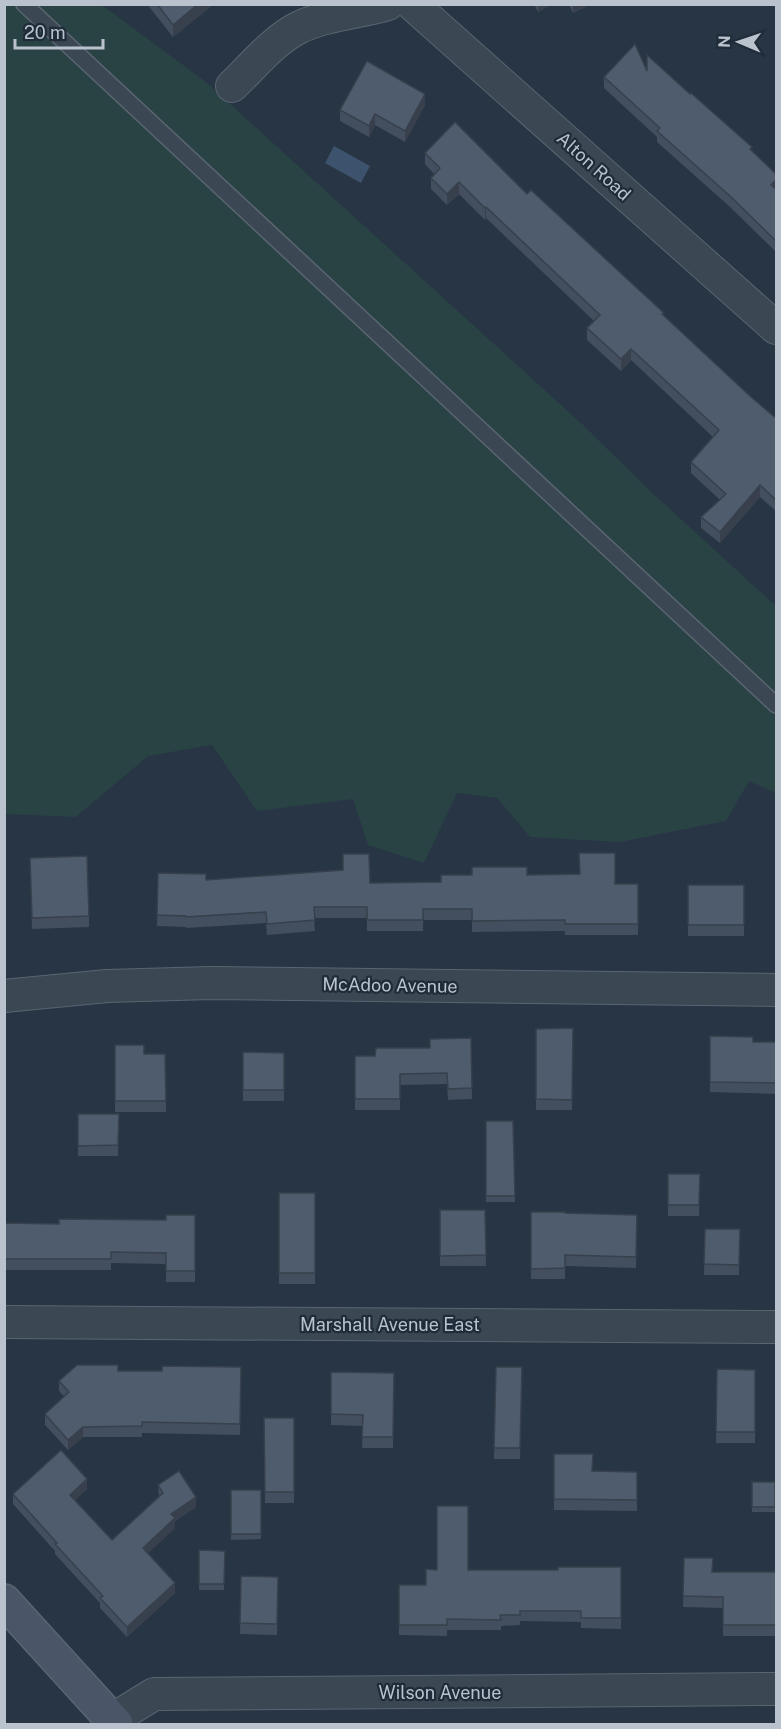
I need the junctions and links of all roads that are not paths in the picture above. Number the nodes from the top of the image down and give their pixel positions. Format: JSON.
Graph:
{"nodes":[{"id":1,"x":24,"y":4,"type":"edge"},
{"id":2,"x":388,"y":4,"type":"edge"},
{"id":3,"x":412,"y":4,"type":"edge"},
{"id":4,"x":232,"y":86,"type":"dead end"},
{"id":5,"x":777,"y":328,"type":"edge"},
{"id":6,"x":777,"y":705,"type":"edge"},
{"id":7,"x":777,"y":990,"type":"edge"},
{"id":8,"x":4,"y":996,"type":"edge"},
{"id":9,"x":4,"y":1322,"type":"edge"},
{"id":10,"x":777,"y":1327,"type":"edge"},
{"id":11,"x":4,"y":1601,"type":"edge"},
{"id":12,"x":777,"y":1689,"type":"edge"},
{"id":13,"x":111,"y":1723,"type":"edge"}],
"edges":[{"from":1,"to":6,"type":"lane"},
{"from":2,"to":4,"type":"street"},
{"from":3,"to":5,"type":"street","name":"Alton Road"},
{"from":7,"to":8,"type":"street","name":"McAdoo Avenue"},
{"from":9,"to":10,"type":"street","name":"Marshall Avenue East"},
{"from":11,"to":13,"type":"main road"},
{"from":12,"to":13,"type":"street","name":"Wilson Avenue"}]}
